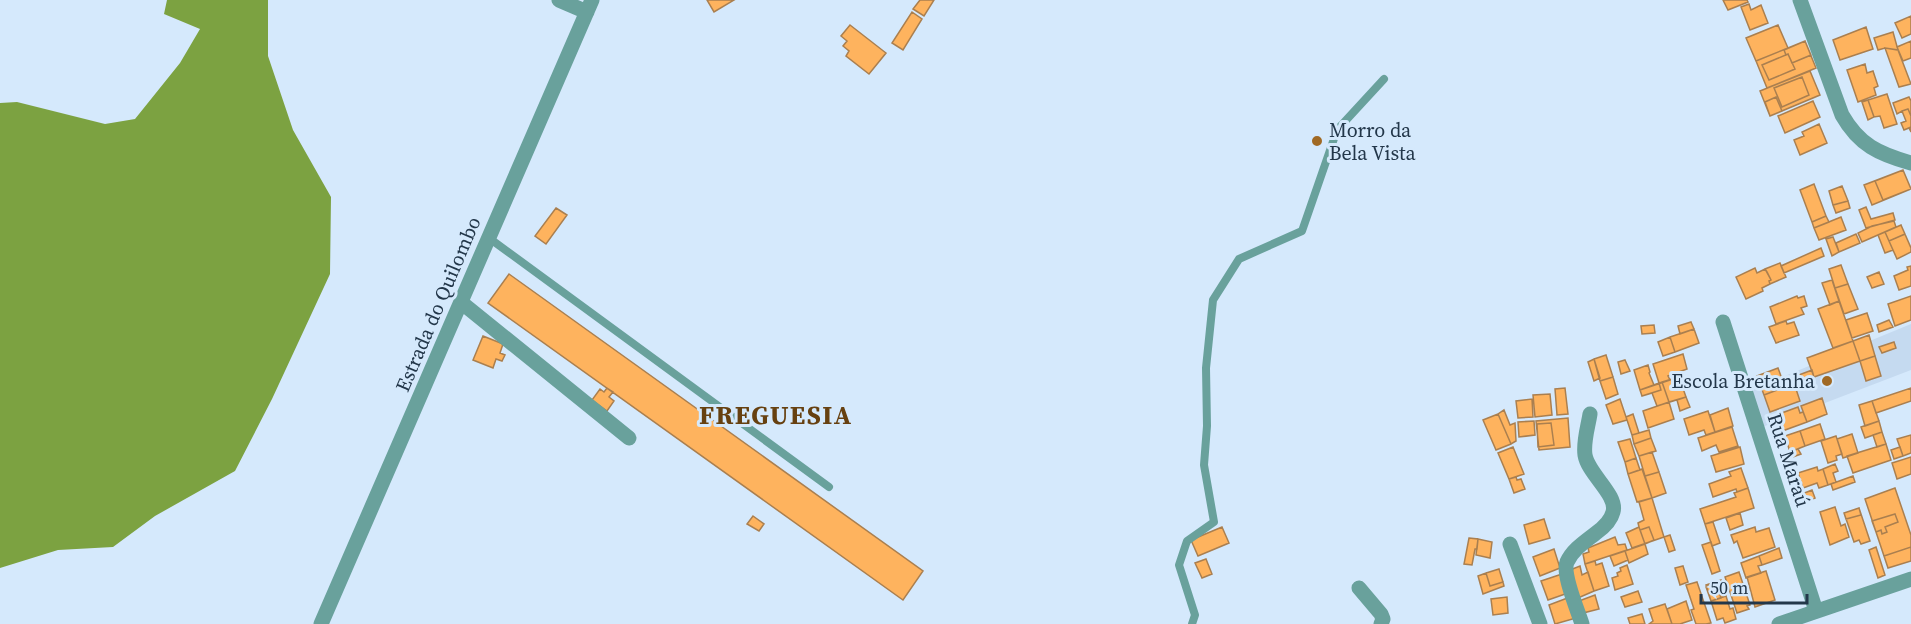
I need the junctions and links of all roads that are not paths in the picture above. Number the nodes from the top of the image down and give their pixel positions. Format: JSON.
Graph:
{"nodes":[{"id":1,"x":559,"y":0,"type":"edge"},
{"id":2,"x":1800,"y":0,"type":"edge"},
{"id":3,"x":590,"y":6,"type":"edge"},
{"id":4,"x":1384,"y":79,"type":"dead end"},
{"id":5,"x":1911,"y":163,"type":"edge"},
{"id":6,"x":489,"y":238,"type":"junction"},
{"id":7,"x":462,"y":303,"type":"junction"},
{"id":8,"x":1723,"y":322,"type":"dead end"},
{"id":9,"x":1590,"y":414,"type":"dead end"},
{"id":10,"x":629,"y":438,"type":"dead end"},
{"id":11,"x":829,"y":487,"type":"dead end"},
{"id":12,"x":1510,"y":544,"type":"dead end"},
{"id":13,"x":1911,"y":579,"type":"edge"},
{"id":14,"x":1359,"y":588,"type":"dead end"},
{"id":15,"x":1816,"y":611,"type":"junction"},
{"id":16,"x":321,"y":624,"type":"edge"},
{"id":17,"x":1192,"y":624,"type":"edge"},
{"id":18,"x":1381,"y":624,"type":"edge"},
{"id":19,"x":1540,"y":624,"type":"edge"},
{"id":20,"x":1582,"y":624,"type":"edge"},
{"id":21,"x":1779,"y":624,"type":"edge"}],
"edges":[{"from":1,"to":3,"type":"street"},
{"from":2,"to":5,"type":"street"},
{"from":3,"to":6,"type":"street","name":"Estrada do Quilombo"},
{"from":4,"to":17,"type":"lane"},
{"from":6,"to":7,"type":"street","name":"Estrada do Quilombo"},
{"from":6,"to":11,"type":"lane"},
{"from":7,"to":10,"type":"street"},
{"from":7,"to":16,"type":"street","name":"Estrada do Quilombo"},
{"from":8,"to":15,"type":"street","name":"Rua Maraú"},
{"from":9,"to":20,"type":"street"},
{"from":12,"to":19,"type":"street"},
{"from":13,"to":15,"type":"street"},
{"from":14,"to":18,"type":"street"},
{"from":15,"to":21,"type":"street"}]}
